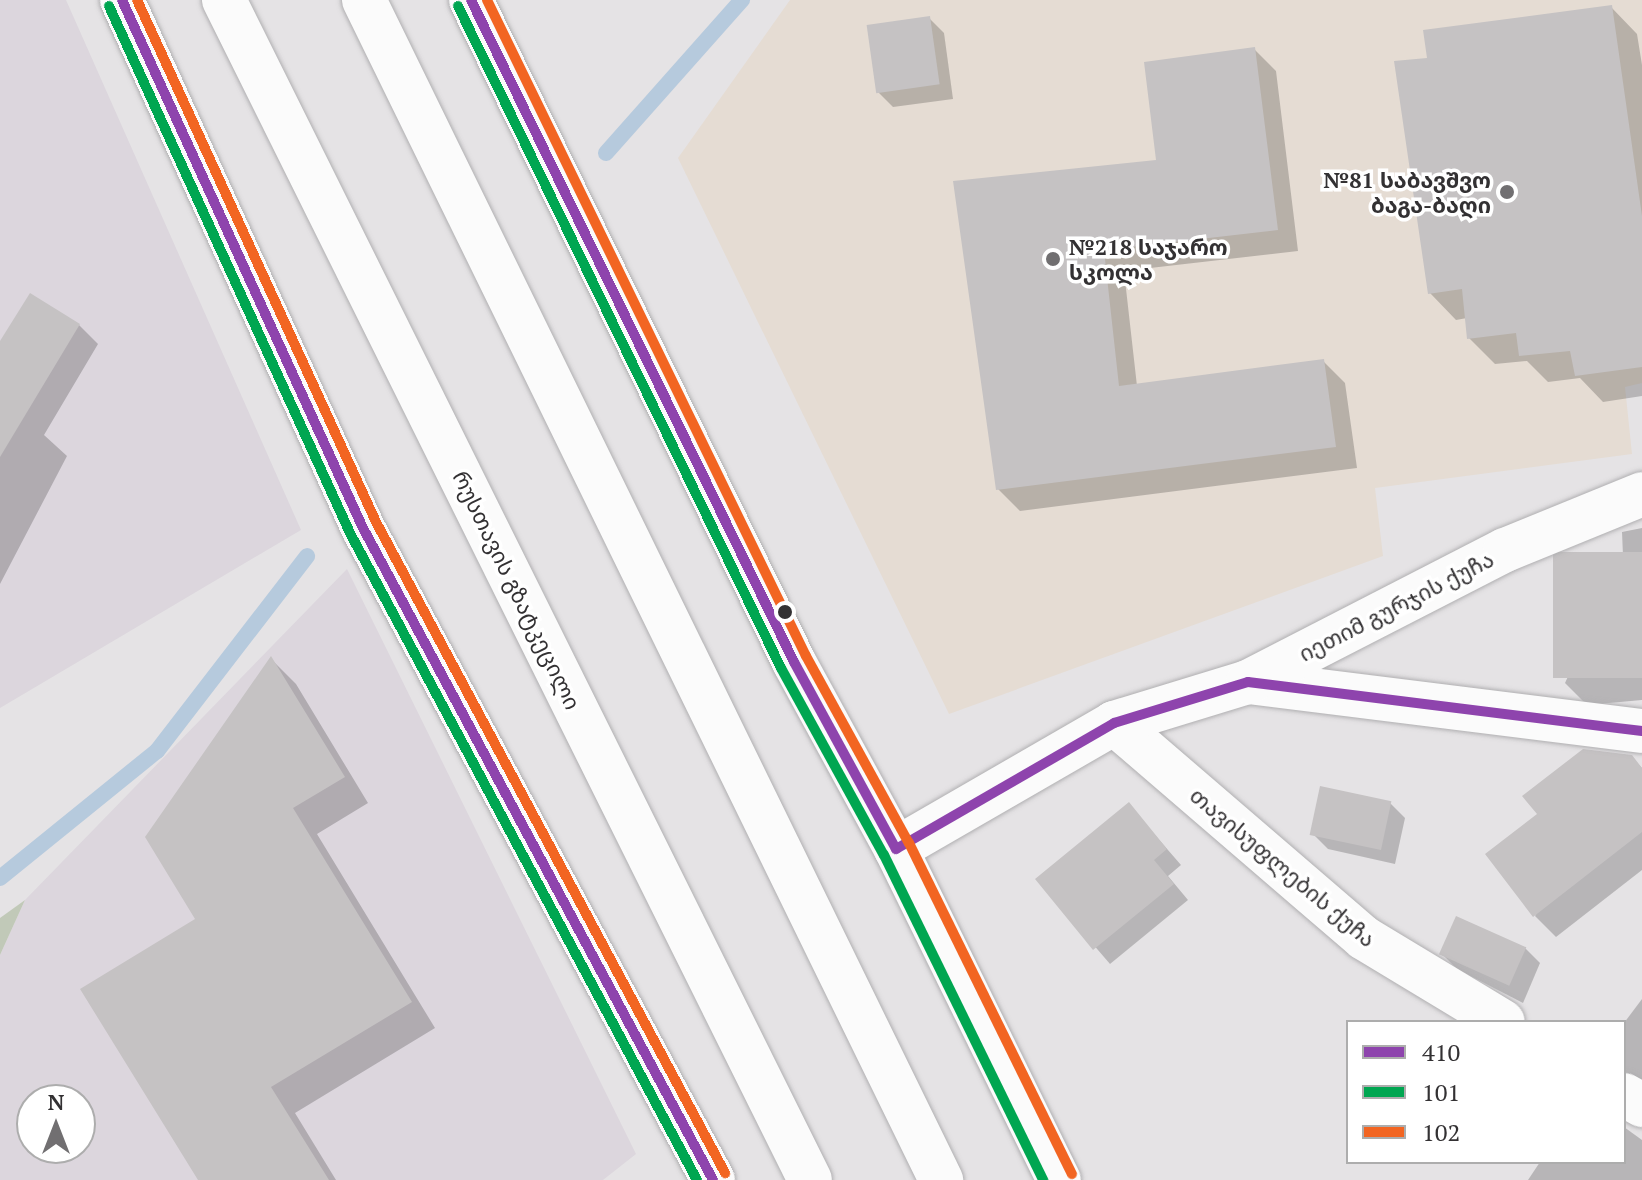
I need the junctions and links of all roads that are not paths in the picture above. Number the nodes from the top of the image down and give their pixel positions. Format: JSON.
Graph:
{"nodes":[{"id":1,"x":122,"y":0,"type":"edge"},
{"id":2,"x":224,"y":0,"type":"edge"},
{"id":3,"x":364,"y":0,"type":"edge"},
{"id":4,"x":471,"y":0,"type":"edge"},
{"id":5,"x":1642,"y":494,"type":"edge"},
{"id":6,"x":1248,"y":682,"type":"junction"},
{"id":7,"x":1114,"y":723,"type":"junction"},
{"id":8,"x":1642,"y":731,"type":"edge"},
{"id":9,"x":896,"y":849,"type":"junction"},
{"id":10,"x":1500,"y":1020,"type":"edge"},
{"id":11,"x":707,"y":1178,"type":"edge"},
{"id":12,"x":810,"y":1180,"type":"edge"},
{"id":13,"x":941,"y":1180,"type":"edge"},
{"id":14,"x":1059,"y":1180,"type":"edge"}],
"edges":[{"from":1,"to":11,"type":"main road"},
{"from":2,"to":12,"type":"main road","name":"რუსთავის გზატკეცილი"},
{"from":3,"to":13,"type":"main road"},
{"from":4,"to":9,"type":"main road"},
{"from":5,"to":6,"type":"main road","name":"იეთიმ გურჯის ქუჩა"},
{"from":6,"to":7,"type":"main road","name":"იეთიმ გურჯის ქუჩა"},
{"from":6,"to":8,"type":"main road"},
{"from":7,"to":9,"type":"main road","name":"იეთიმ გურჯის ქუჩა"},
{"from":7,"to":10,"type":"main road","name":"თავისუფლების ქუჩა"},
{"from":9,"to":14,"type":"main road"}]}
